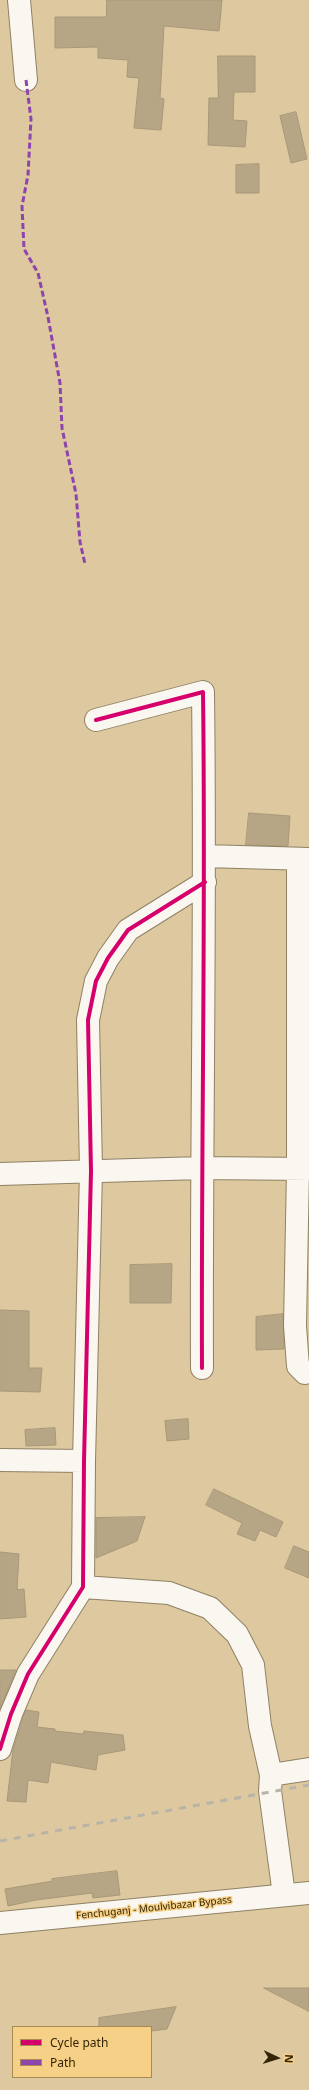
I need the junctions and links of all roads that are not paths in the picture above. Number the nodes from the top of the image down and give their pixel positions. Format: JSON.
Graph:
{"nodes":[{"id":1,"x":19,"y":0,"type":"edge"},
{"id":2,"x":26,"y":80,"type":"dead end"},
{"id":3,"x":96,"y":720,"type":"dead end"},
{"id":4,"x":205,"y":856,"type":"junction"},
{"id":5,"x":303,"y":859,"type":"edge"},
{"id":6,"x":205,"y":882,"type":"junction"},
{"id":7,"x":201,"y":1168,"type":"junction"},
{"id":8,"x":303,"y":1170,"type":"edge"},
{"id":9,"x":91,"y":1171,"type":"junction"},
{"id":10,"x":0,"y":1174,"type":"edge"},
{"id":11,"x":202,"y":1368,"type":"dead end"},
{"id":12,"x":305,"y":1373,"type":"dead end"},
{"id":13,"x":0,"y":1460,"type":"edge"},
{"id":14,"x":84,"y":1461,"type":"junction"},
{"id":15,"x":83,"y":1587,"type":"junction"},
{"id":16,"x":0,"y":1749,"type":"edge"},
{"id":17,"x":309,"y":1769,"type":"edge"},
{"id":18,"x":271,"y":1775,"type":"junction"},
{"id":19,"x":309,"y":1893,"type":"edge"},
{"id":20,"x":284,"y":1896,"type":"junction"},
{"id":21,"x":0,"y":1923,"type":"edge"}],
"edges":[{"from":1,"to":2,"type":"main road"},
{"from":3,"to":4,"type":"main road"},
{"from":4,"to":5,"type":"main road"},
{"from":4,"to":6,"type":"main road"},
{"from":5,"to":8,"type":"main road"},
{"from":6,"to":7,"type":"main road"},
{"from":6,"to":9,"type":"main road"},
{"from":7,"to":8,"type":"main road"},
{"from":7,"to":9,"type":"main road"},
{"from":7,"to":11,"type":"main road"},
{"from":8,"to":12,"type":"main road"},
{"from":9,"to":10,"type":"main road"},
{"from":9,"to":14,"type":"main road"},
{"from":13,"to":14,"type":"main road"},
{"from":14,"to":15,"type":"main road"},
{"from":15,"to":16,"type":"main road"},
{"from":15,"to":18,"type":"main road"},
{"from":17,"to":18,"type":"main road"},
{"from":18,"to":20,"type":"main road"},
{"from":19,"to":20,"type":"main road","name":"Fenchuganj - Moulvibazar Bypass"},
{"from":20,"to":21,"type":"main road","name":"Fenchuganj - Moulvibazar Bypass"}]}
